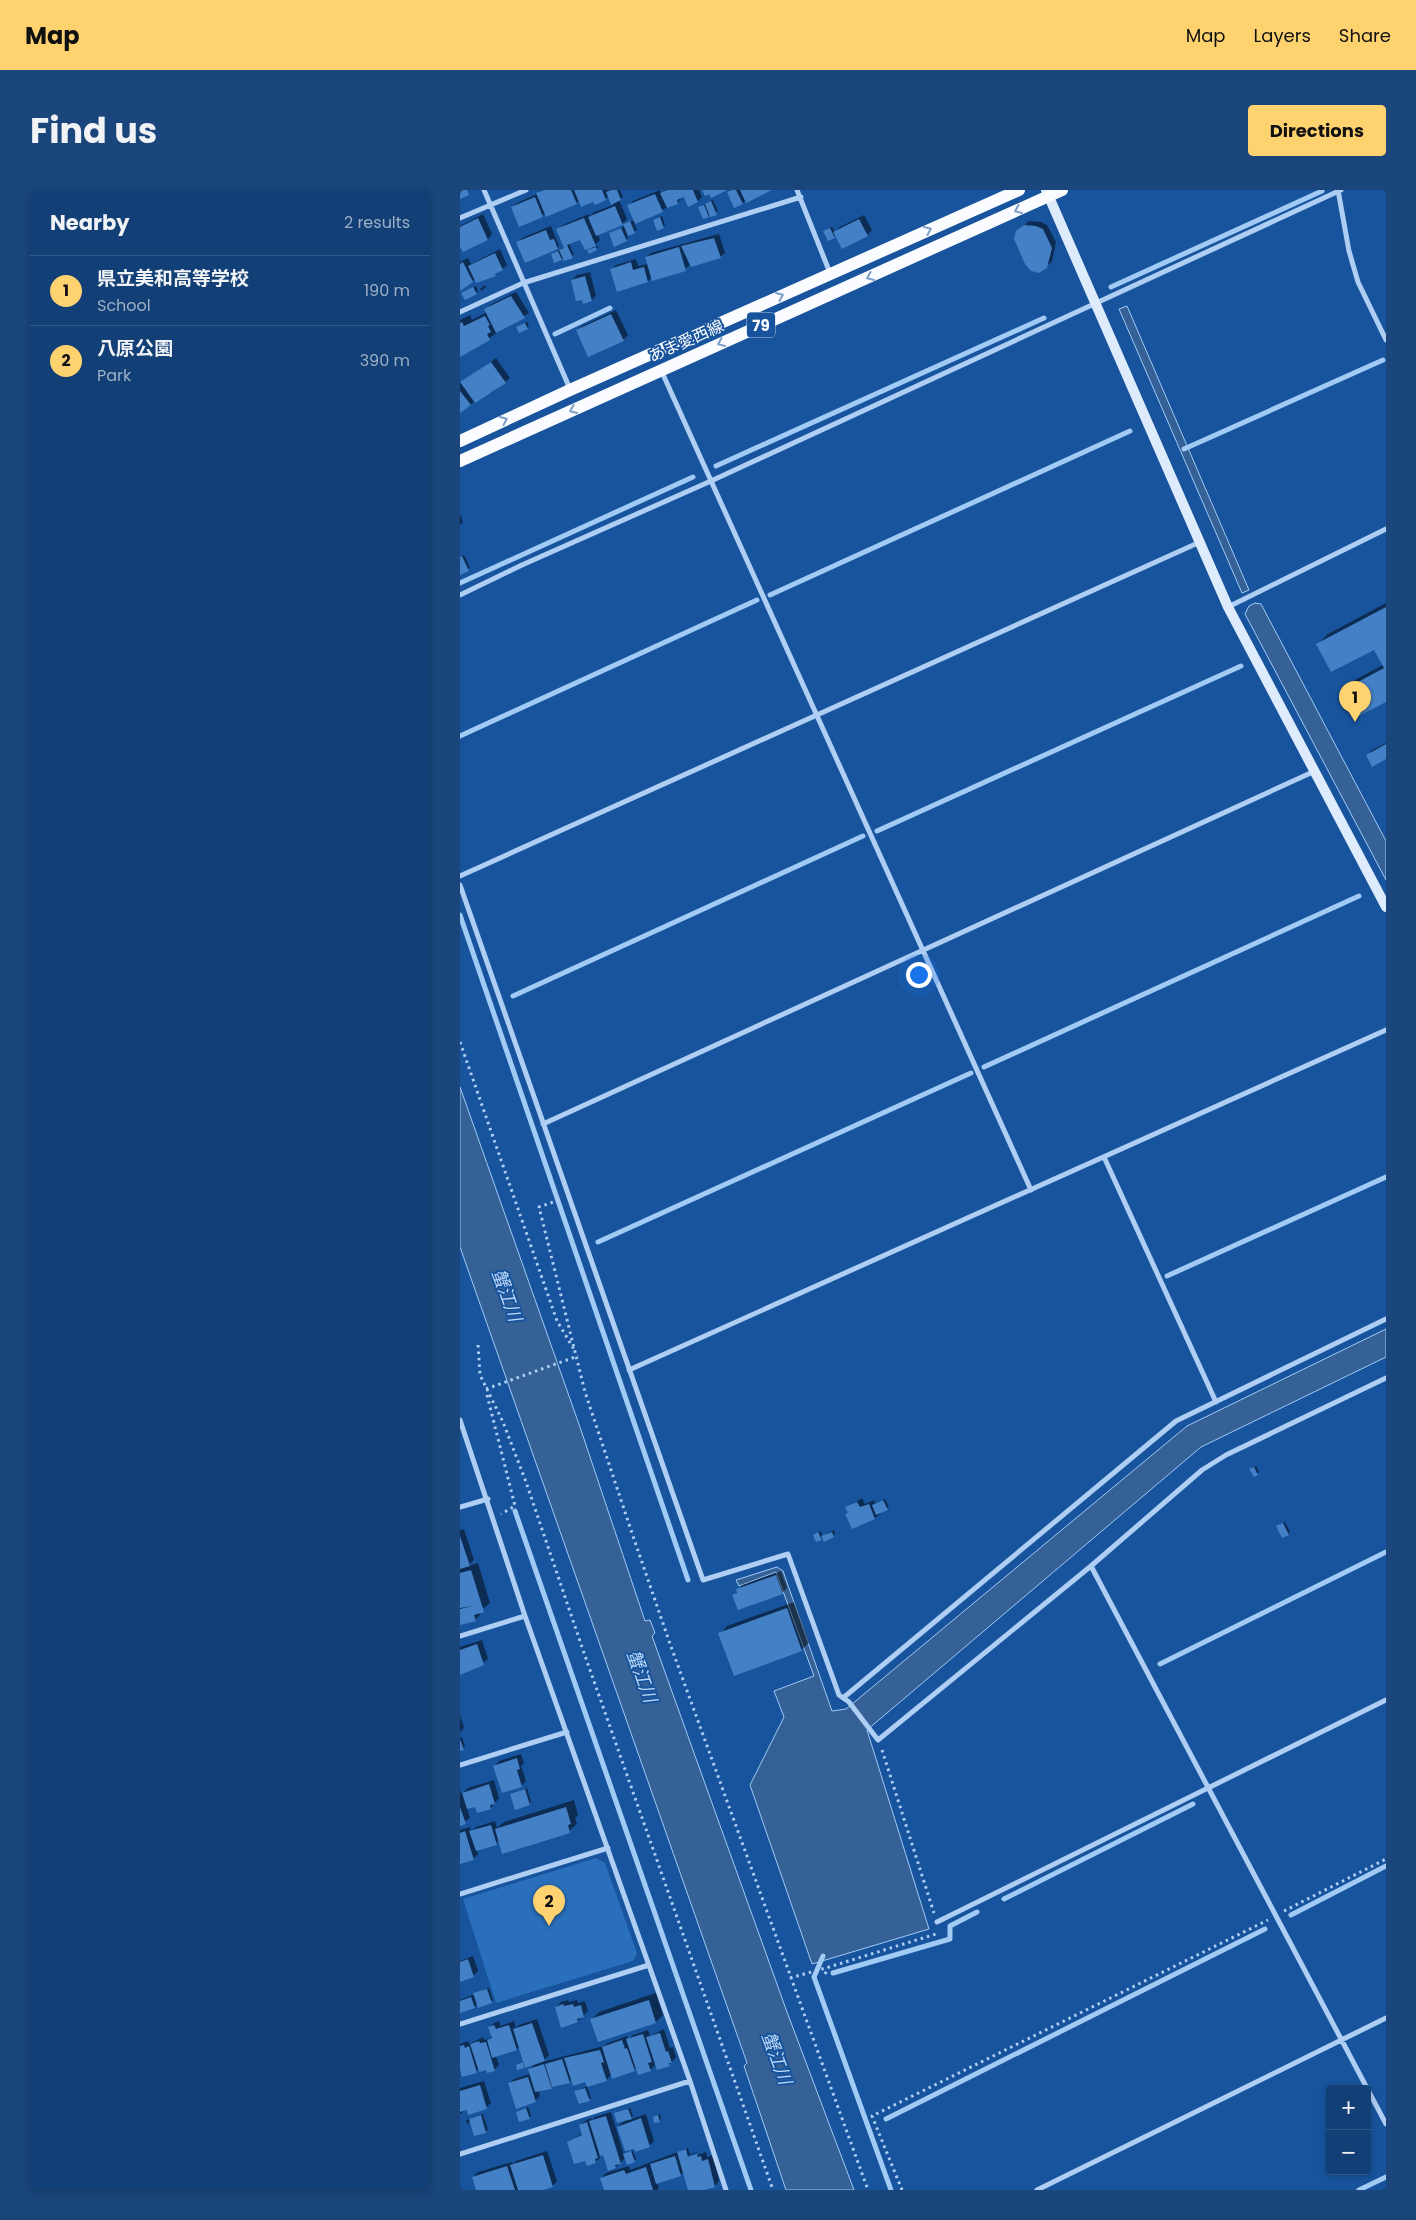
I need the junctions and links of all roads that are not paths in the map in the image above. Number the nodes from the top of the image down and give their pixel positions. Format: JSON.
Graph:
{"nodes":[{"id":1,"x":484,"y":190,"type":"edge"},
{"id":2,"x":526,"y":190,"type":"edge"},
{"id":3,"x":797,"y":190,"type":"edge"},
{"id":4,"x":1019,"y":190,"type":"edge"},
{"id":5,"x":1062,"y":190,"type":"edge"},
{"id":6,"x":1339,"y":190,"type":"edge"},
{"id":7,"x":1047,"y":193,"type":"edge"},
{"id":8,"x":800,"y":197,"type":"junction"},
{"id":9,"x":490,"y":205,"type":"junction"},
{"id":10,"x":460,"y":218,"type":"edge"},
{"id":11,"x":830,"y":273,"type":"junction"},
{"id":12,"x":523,"y":283,"type":"junction"},
{"id":13,"x":1096,"y":304,"type":"junction"},
{"id":14,"x":460,"y":312,"type":"edge"},
{"id":15,"x":1386,"y":340,"type":"edge"},
{"id":16,"x":661,"y":370,"type":"junction"},
{"id":17,"x":570,"y":390,"type":"junction"},
{"id":18,"x":460,"y":441,"type":"edge"},
{"id":19,"x":460,"y":461,"type":"edge"},
{"id":20,"x":711,"y":481,"type":"junction"},
{"id":21,"x":1386,"y":528,"type":"edge"},
{"id":22,"x":1200,"y":542,"type":"junction"},
{"id":23,"x":460,"y":595,"type":"edge"},
{"id":24,"x":1228,"y":608,"type":"junction"},
{"id":25,"x":817,"y":715,"type":"junction"},
{"id":26,"x":1315,"y":771,"type":"junction"},
{"id":27,"x":460,"y":876,"type":"edge"},
{"id":28,"x":460,"y":885,"type":"edge"},
{"id":29,"x":1386,"y":908,"type":"edge"},
{"id":30,"x":923,"y":950,"type":"junction"},
{"id":31,"x":1386,"y":1030,"type":"edge"},
{"id":32,"x":544,"y":1124,"type":"junction"},
{"id":33,"x":1104,"y":1157,"type":"junction"},
{"id":34,"x":1031,"y":1190,"type":"junction"},
{"id":35,"x":1386,"y":1319,"type":"edge"},
{"id":36,"x":630,"y":1370,"type":"junction"},
{"id":37,"x":1386,"y":1378,"type":"edge"},
{"id":38,"x":1216,"y":1402,"type":"junction"},
{"id":39,"x":460,"y":1420,"type":"edge"},
{"id":40,"x":488,"y":1499,"type":"junction"},
{"id":41,"x":460,"y":1507,"type":"edge"},
{"id":42,"x":1091,"y":1566,"type":"junction"},
{"id":43,"x":525,"y":1616,"type":"junction"},
{"id":44,"x":460,"y":1636,"type":"edge"},
{"id":45,"x":843,"y":1698,"type":"junction"},
{"id":46,"x":1386,"y":1700,"type":"edge"},
{"id":47,"x":567,"y":1732,"type":"junction"},
{"id":48,"x":460,"y":1765,"type":"edge"},
{"id":49,"x":1208,"y":1788,"type":"junction"},
{"id":50,"x":608,"y":1848,"type":"junction"},
{"id":51,"x":460,"y":1894,"type":"edge"},
{"id":52,"x":937,"y":1922,"type":"road end"},
{"id":53,"x":649,"y":1965,"type":"junction"},
{"id":54,"x":1386,"y":2018,"type":"edge"},
{"id":55,"x":460,"y":2024,"type":"edge"},
{"id":56,"x":1342,"y":2040,"type":"junction"},
{"id":57,"x":690,"y":2081,"type":"junction"},
{"id":58,"x":1386,"y":2124,"type":"edge"},
{"id":59,"x":460,"y":2154,"type":"edge"},
{"id":60,"x":726,"y":2190,"type":"edge"},
{"id":61,"x":1038,"y":2190,"type":"edge"}],
"edges":[{"from":1,"to":9,"type":"street"},
{"from":2,"to":9,"type":"street"},
{"from":3,"to":8,"type":"street"},
{"from":11,"to":4,"type":"main road","name":"あま愛西線","number":"79","one_way":true},
{"from":5,"to":7,"type":"main road","name":"あま愛西線","number":"79"},
{"from":6,"to":13,"type":"street"},
{"from":6,"to":15,"type":"street"},
{"from":7,"to":13,"type":"street"},
{"from":7,"to":16,"type":"main road","name":"あま愛西線","number":"79","one_way":true},
{"from":8,"to":11,"type":"street"},
{"from":8,"to":12,"type":"street"},
{"from":9,"to":10,"type":"street"},
{"from":9,"to":12,"type":"street"},
{"from":17,"to":11,"type":"main road","name":"あま愛西線","number":"79","one_way":true},
{"from":12,"to":14,"type":"street"},
{"from":12,"to":17,"type":"street"},
{"from":13,"to":20,"type":"street"},
{"from":13,"to":22,"type":"street"},
{"from":16,"to":19,"type":"main road","name":"あま愛西線","number":"79","one_way":true},
{"from":16,"to":20,"type":"street"},
{"from":18,"to":17,"type":"main road","name":"あま愛西線","number":"79","one_way":true},
{"from":20,"to":23,"type":"street"},
{"from":20,"to":25,"type":"street"},
{"from":21,"to":24,"type":"street"},
{"from":22,"to":24,"type":"street"},
{"from":22,"to":25,"type":"street"},
{"from":24,"to":26,"type":"street"},
{"from":25,"to":27,"type":"street"},
{"from":25,"to":30,"type":"street"},
{"from":26,"to":29,"type":"street"},
{"from":26,"to":30,"type":"street"},
{"from":28,"to":32,"type":"street"},
{"from":30,"to":32,"type":"street"},
{"from":30,"to":34,"type":"street"},
{"from":31,"to":33,"type":"street"},
{"from":32,"to":36,"type":"street"},
{"from":33,"to":34,"type":"street"},
{"from":33,"to":38,"type":"street"},
{"from":34,"to":36,"type":"street"},
{"from":35,"to":38,"type":"street"},
{"from":36,"to":45,"type":"street"},
{"from":37,"to":42,"type":"street"},
{"from":38,"to":45,"type":"street"},
{"from":39,"to":40,"type":"street"},
{"from":40,"to":41,"type":"street"},
{"from":40,"to":43,"type":"street"},
{"from":42,"to":45,"type":"street"},
{"from":42,"to":49,"type":"street"},
{"from":43,"to":44,"type":"street"},
{"from":43,"to":47,"type":"street"},
{"from":46,"to":49,"type":"street"},
{"from":47,"to":48,"type":"street"},
{"from":47,"to":50,"type":"street"},
{"from":49,"to":52,"type":"street"},
{"from":49,"to":56,"type":"street"},
{"from":50,"to":51,"type":"street"},
{"from":50,"to":53,"type":"street"},
{"from":53,"to":55,"type":"street"},
{"from":53,"to":57,"type":"street"},
{"from":54,"to":56,"type":"street"},
{"from":56,"to":58,"type":"street"},
{"from":56,"to":61,"type":"street"},
{"from":57,"to":59,"type":"street"},
{"from":57,"to":60,"type":"street"}]}
